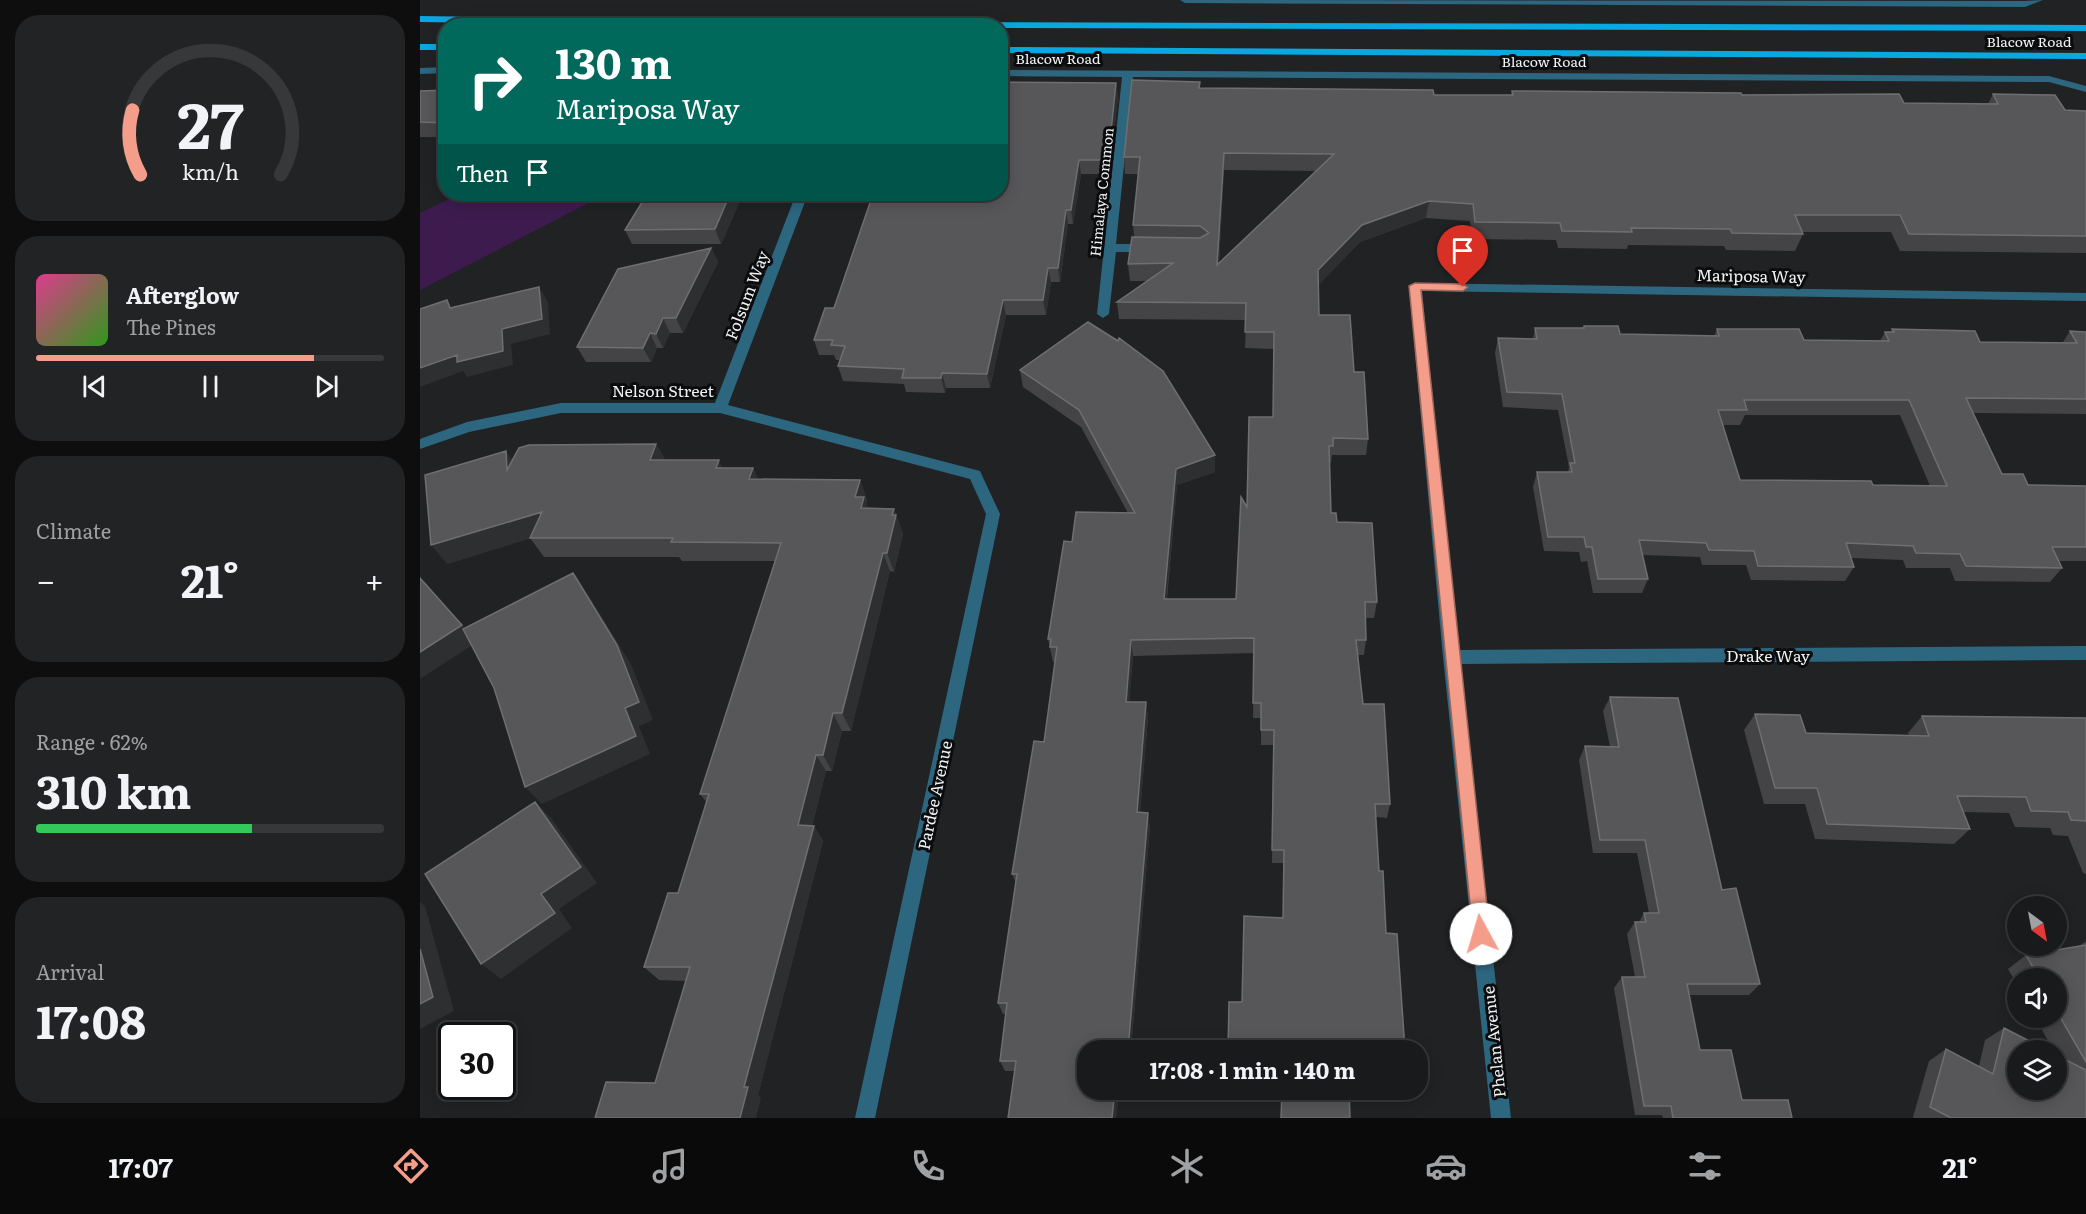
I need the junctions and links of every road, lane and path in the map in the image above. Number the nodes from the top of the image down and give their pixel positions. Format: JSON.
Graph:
{"nodes":[{"id":1,"x":1185,"y":0,"type":"edge"},
{"id":2,"x":2038,"y":0,"type":"edge"},
{"id":3,"x":420,"y":19,"type":"edge"},
{"id":4,"x":438,"y":19,"type":"edge"},
{"id":5,"x":1008,"y":25,"type":"edge"},
{"id":6,"x":2086,"y":28,"type":"edge"},
{"id":7,"x":420,"y":47,"type":"edge"},
{"id":8,"x":438,"y":47,"type":"edge"},
{"id":9,"x":1008,"y":50,"type":"edge"},
{"id":10,"x":2086,"y":56,"type":"edge"},
{"id":11,"x":438,"y":70,"type":"edge"},
{"id":12,"x":420,"y":71,"type":"edge"},
{"id":13,"x":1008,"y":73,"type":"edge"},
{"id":14,"x":1128,"y":74,"type":"junction"},
{"id":15,"x":2086,"y":89,"type":"edge"},
{"id":16,"x":799,"y":201,"type":"edge"},
{"id":17,"x":1110,"y":248,"type":"junction"},
{"id":18,"x":1167,"y":248,"type":"edge"},
{"id":19,"x":1415,"y":286,"type":"joint"},
{"id":20,"x":2086,"y":297,"type":"edge"},
{"id":21,"x":1103,"y":314,"type":"dead end"},
{"id":22,"x":720,"y":408,"type":"junction"},
{"id":23,"x":420,"y":444,"type":"edge"},
{"id":24,"x":975,"y":475,"type":"joint"},
{"id":25,"x":2086,"y":653,"type":"edge"},
{"id":26,"x":1451,"y":657,"type":"junction"},
{"id":27,"x":865,"y":1118,"type":"edge"},
{"id":28,"x":1501,"y":1118,"type":"edge"}],
"edges":[{"from":1,"to":2,"type":"street"},
{"from":3,"to":4,"type":"main road","name":"Blacow Road"},
{"from":5,"to":6,"type":"main road","name":"Blacow Road"},
{"from":7,"to":8,"type":"main road"},
{"from":9,"to":10,"type":"main road","name":"Blacow Road"},
{"from":11,"to":12,"type":"street"},
{"from":13,"to":14,"type":"street","name":"Blacow Road"},
{"from":14,"to":15,"type":"street","name":"Blacow Road"},
{"from":14,"to":17,"type":"street","name":"Himalaya Common"},
{"from":16,"to":22,"type":"street","name":"Folsum Way"},
{"from":17,"to":18,"type":"street"},
{"from":17,"to":21,"type":"street","name":"Himalaya Common"},
{"from":19,"to":20,"type":"street","name":"Mariposa Way"},
{"from":19,"to":26,"type":"street","name":"Phelan Avenue"},
{"from":22,"to":23,"type":"street","name":"Nelson Street"},
{"from":22,"to":24,"type":"street","name":"Nelson Street"},
{"from":24,"to":27,"type":"street","name":"Pardee Avenue"},
{"from":25,"to":26,"type":"street","name":"Drake Way"},
{"from":26,"to":28,"type":"street","name":"Phelan Avenue"}]}
